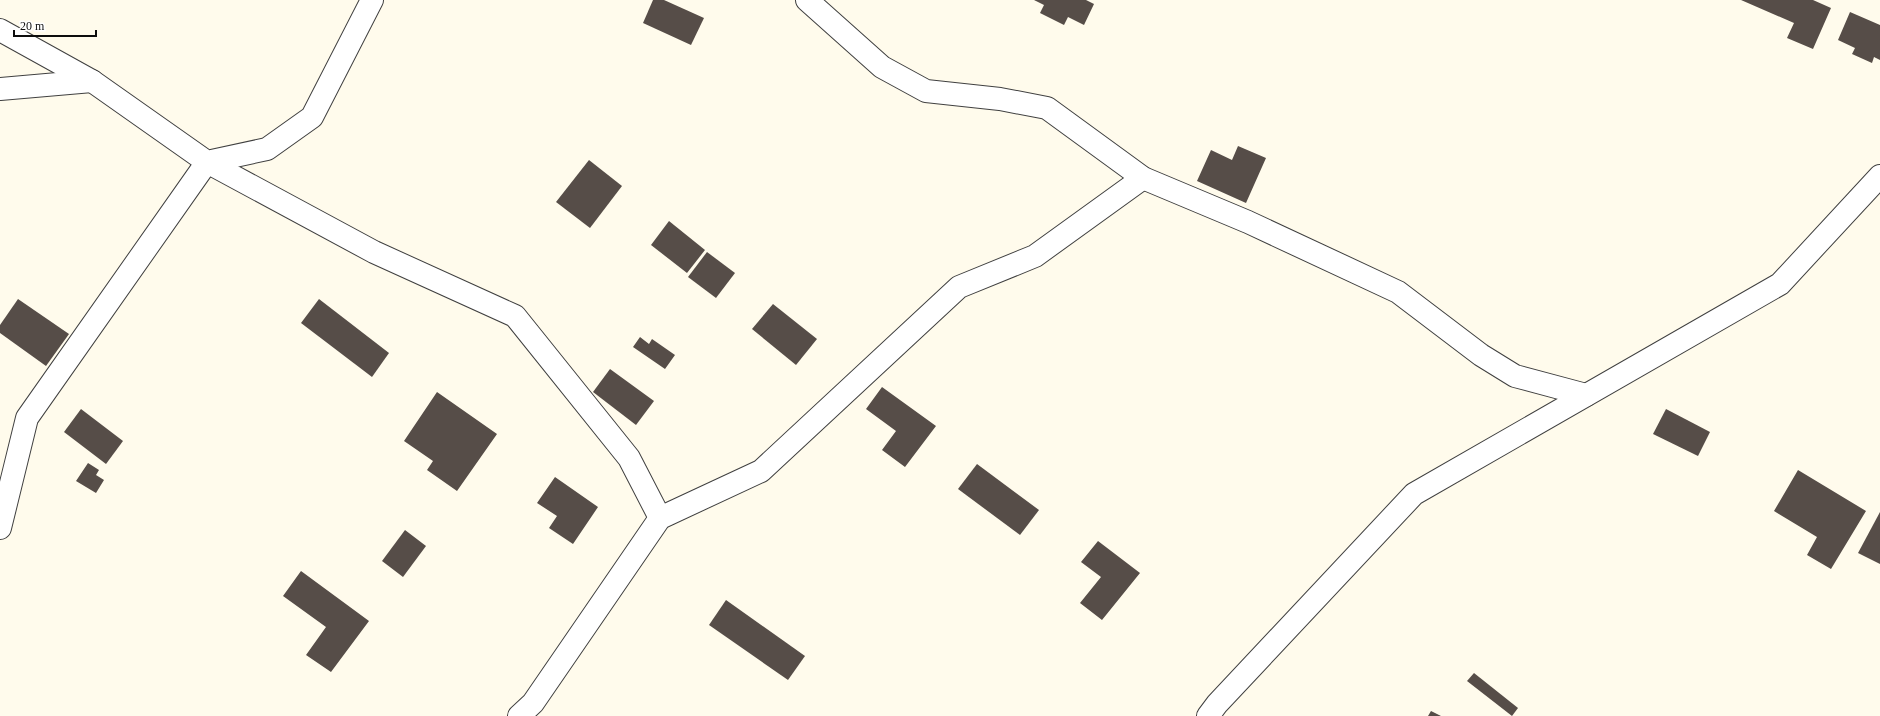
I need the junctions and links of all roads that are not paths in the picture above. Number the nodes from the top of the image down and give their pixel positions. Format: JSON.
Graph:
{"nodes":[{"id":1,"x":372,"y":0,"type":"edge"},
{"id":2,"x":808,"y":0,"type":"edge"},
{"id":3,"x":0,"y":30,"type":"edge"},
{"id":4,"x":92,"y":81,"type":"junction"},
{"id":5,"x":0,"y":89,"type":"edge"},
{"id":6,"x":207,"y":162,"type":"junction"},
{"id":7,"x":1880,"y":176,"type":"edge"},
{"id":8,"x":1143,"y":178,"type":"junction"},
{"id":9,"x":1586,"y":395,"type":"junction"},
{"id":10,"x":660,"y":518,"type":"junction"},
{"id":11,"x":0,"y":528,"type":"edge"},
{"id":12,"x":519,"y":716,"type":"edge"},
{"id":13,"x":1208,"y":716,"type":"edge"}],
"edges":[{"from":1,"to":6,"type":"street"},
{"from":2,"to":8,"type":"street"},
{"from":3,"to":4,"type":"street"},
{"from":4,"to":5,"type":"street"},
{"from":4,"to":6,"type":"street"},
{"from":6,"to":10,"type":"street"},
{"from":6,"to":11,"type":"street"},
{"from":7,"to":9,"type":"street"},
{"from":8,"to":9,"type":"street"},
{"from":8,"to":10,"type":"street"},
{"from":9,"to":13,"type":"street"},
{"from":10,"to":12,"type":"street"}]}
